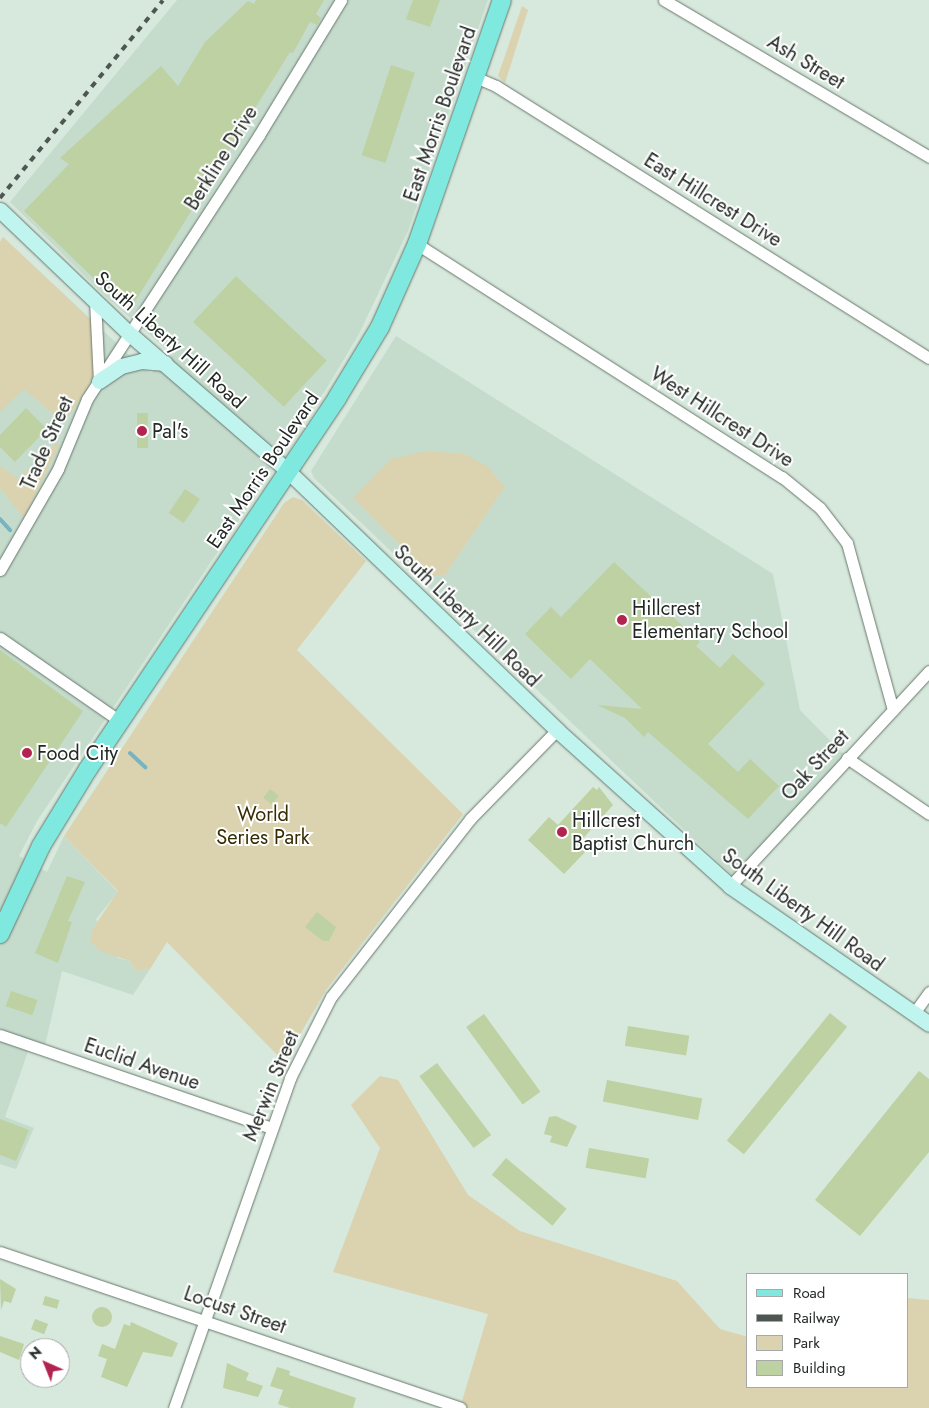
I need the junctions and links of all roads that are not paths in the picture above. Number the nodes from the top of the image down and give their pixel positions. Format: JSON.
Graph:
{"nodes":[{"id":1,"x":341,"y":0,"type":"edge"},
{"id":2,"x":502,"y":0,"type":"edge"},
{"id":3,"x":664,"y":0,"type":"edge"},
{"id":4,"x":475,"y":77,"type":"junction"},
{"id":5,"x":929,"y":157,"type":"edge"},
{"id":6,"x":0,"y":210,"type":"edge"},
{"id":7,"x":417,"y":244,"type":"junction"},
{"id":8,"x":95,"y":300,"type":"junction"},
{"id":9,"x":131,"y":335,"type":"junction"},
{"id":10,"x":929,"y":358,"type":"edge"},
{"id":11,"x":165,"y":363,"type":"junction"},
{"id":12,"x":99,"y":381,"type":"junction"},
{"id":13,"x":287,"y":470,"type":"junction"},
{"id":14,"x":0,"y":570,"type":"edge"},
{"id":15,"x":0,"y":638,"type":"edge"},
{"id":16,"x":929,"y":671,"type":"edge"},
{"id":17,"x":893,"y":710,"type":"junction"},
{"id":18,"x":120,"y":721,"type":"junction"},
{"id":19,"x":557,"y":730,"type":"junction"},
{"id":20,"x":848,"y":758,"type":"junction"},
{"id":21,"x":929,"y":814,"type":"edge"},
{"id":22,"x":730,"y":886,"type":"junction"},
{"id":23,"x":0,"y":934,"type":"edge"},
{"id":24,"x":929,"y":992,"type":"edge"},
{"id":25,"x":914,"y":1013,"type":"junction"},
{"id":26,"x":929,"y":1024,"type":"edge"},
{"id":27,"x":0,"y":1035,"type":"edge"},
{"id":28,"x":272,"y":1128,"type":"junction"},
{"id":29,"x":0,"y":1252,"type":"edge"},
{"id":30,"x":206,"y":1320,"type":"junction"},
{"id":31,"x":459,"y":1407,"type":"edge"},
{"id":32,"x":174,"y":1408,"type":"edge"}],
"edges":[{"from":1,"to":9,"type":"street","name":"Berkline Drive"},
{"from":2,"to":4,"type":"main road","name":"East Morris Boulevard"},
{"from":3,"to":5,"type":"street","name":"Ash Street"},
{"from":4,"to":7,"type":"main road","name":"East Morris Boulevard"},
{"from":4,"to":10,"type":"street","name":"East Hillcrest Drive"},
{"from":6,"to":8,"type":"street","name":"South Liberty Hill Road"},
{"from":7,"to":13,"type":"main road","name":"East Morris Boulevard"},
{"from":7,"to":17,"type":"street","name":"West Hillcrest Drive"},
{"from":8,"to":9,"type":"street","name":"South Liberty Hill Road"},
{"from":8,"to":12,"type":"street"},
{"from":9,"to":11,"type":"street","name":"South Liberty Hill Road"},
{"from":9,"to":12,"type":"street","name":"Trade Street"},
{"from":11,"to":12,"type":"street"},
{"from":11,"to":13,"type":"street","name":"South Liberty Hill Road"},
{"from":12,"to":14,"type":"street","name":"Trade Street"},
{"from":13,"to":18,"type":"main road","name":"East Morris Boulevard"},
{"from":13,"to":19,"type":"street","name":"South Liberty Hill Road"},
{"from":15,"to":18,"type":"street"},
{"from":16,"to":17,"type":"street","name":"Oak Street"},
{"from":17,"to":20,"type":"street","name":"Oak Street"},
{"from":18,"to":23,"type":"main road","name":"East Morris Boulevard"},
{"from":19,"to":22,"type":"street","name":"South Liberty Hill Road"},
{"from":19,"to":28,"type":"street","name":"Merwin Street"},
{"from":20,"to":21,"type":"street"},
{"from":20,"to":22,"type":"street","name":"Oak Street"},
{"from":22,"to":25,"type":"street","name":"South Liberty Hill Road"},
{"from":24,"to":25,"type":"street"},
{"from":25,"to":26,"type":"street","name":"South Liberty Hill Road"},
{"from":27,"to":28,"type":"street","name":"Euclid Avenue"},
{"from":28,"to":30,"type":"street","name":"Merwin Street"},
{"from":29,"to":30,"type":"street","name":"Locust Street"},
{"from":30,"to":31,"type":"street","name":"Locust Street"},
{"from":30,"to":32,"type":"street","name":"Merwin Street"}]}
